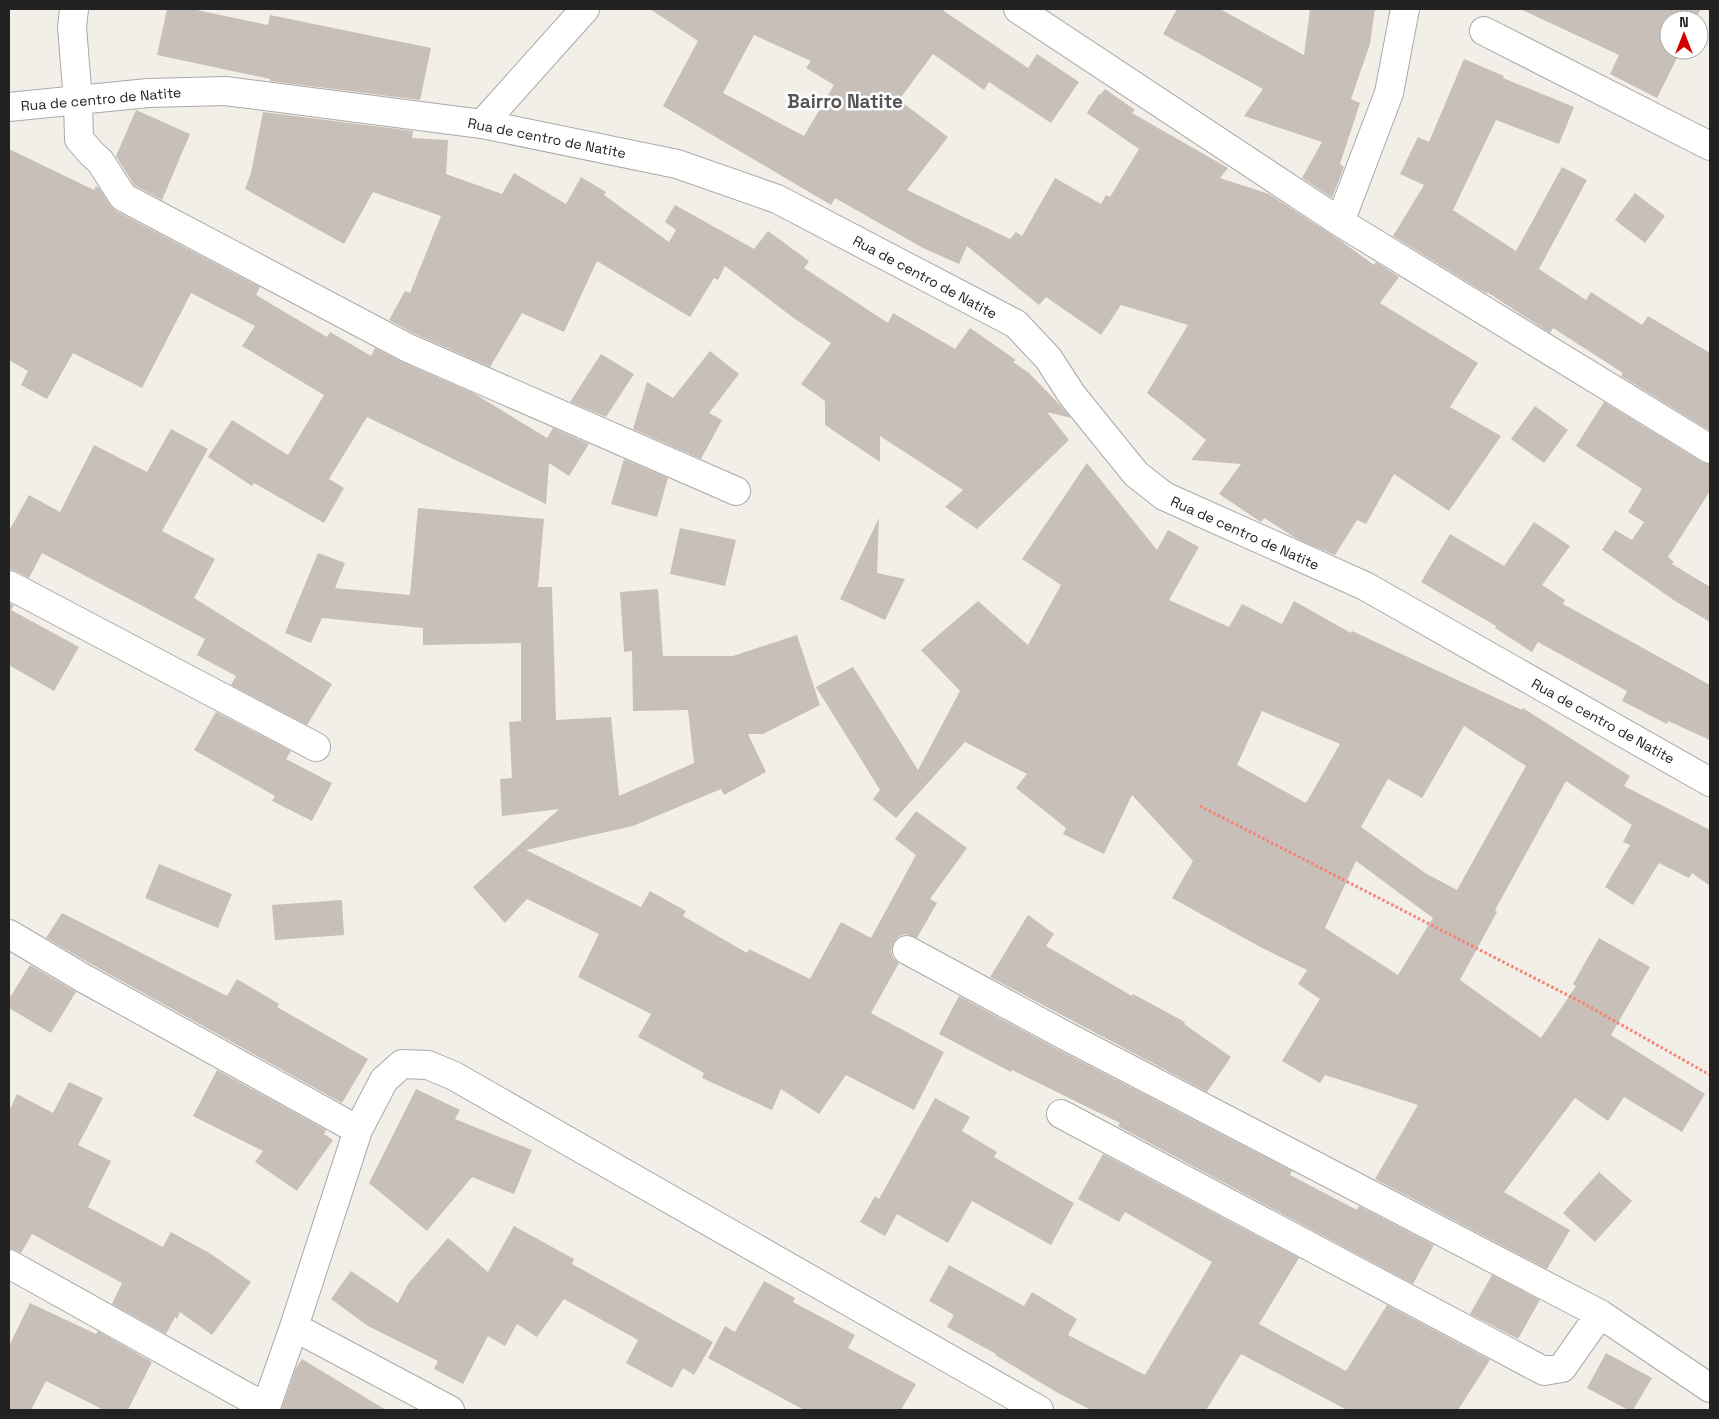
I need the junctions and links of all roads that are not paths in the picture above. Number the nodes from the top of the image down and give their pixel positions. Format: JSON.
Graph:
{"nodes":[{"id":1,"x":74,"y":9,"type":"edge"},
{"id":2,"x":585,"y":9,"type":"edge"},
{"id":3,"x":1018,"y":9,"type":"edge"},
{"id":4,"x":1405,"y":9,"type":"edge"},
{"id":5,"x":1484,"y":30,"type":"dead end"},
{"id":6,"x":78,"y":101,"type":"junction"},
{"id":7,"x":9,"y":107,"type":"edge"},
{"id":8,"x":482,"y":124,"type":"junction"},
{"id":9,"x":1710,"y":146,"type":"edge"},
{"id":10,"x":1340,"y":222,"type":"junction"},
{"id":11,"x":1710,"y":448,"type":"edge"},
{"id":12,"x":736,"y":491,"type":"dead end"},
{"id":13,"x":9,"y":585,"type":"edge"},
{"id":14,"x":316,"y":747,"type":"dead end"},
{"id":15,"x":1710,"y":782,"type":"edge"},
{"id":16,"x":9,"y":934,"type":"edge"},
{"id":17,"x":907,"y":950,"type":"dead end"},
{"id":18,"x":1061,"y":1114,"type":"dead end"},
{"id":19,"x":358,"y":1130,"type":"junction"},
{"id":20,"x":9,"y":1264,"type":"edge"},
{"id":21,"x":1600,"y":1314,"type":"junction"},
{"id":22,"x":294,"y":1327,"type":"junction"},
{"id":23,"x":1710,"y":1388,"type":"edge"},
{"id":24,"x":265,"y":1409,"type":"edge"},
{"id":25,"x":450,"y":1410,"type":"edge"},
{"id":26,"x":1039,"y":1410,"type":"edge"}],
"edges":[{"from":1,"to":6,"type":"street"},
{"from":2,"to":8,"type":"street"},
{"from":3,"to":10,"type":"street"},
{"from":4,"to":10,"type":"street"},
{"from":5,"to":9,"type":"street"},
{"from":6,"to":7,"type":"street","name":"Rua de centro de Natite"},
{"from":6,"to":8,"type":"street","name":"Rua de centro de Natite"},
{"from":6,"to":12,"type":"street"},
{"from":8,"to":15,"type":"street","name":"Rua de centro de Natite"},
{"from":10,"to":11,"type":"street"},
{"from":13,"to":14,"type":"street"},
{"from":16,"to":19,"type":"street"},
{"from":17,"to":21,"type":"street"},
{"from":18,"to":21,"type":"street"},
{"from":19,"to":22,"type":"street"},
{"from":19,"to":26,"type":"street"},
{"from":20,"to":24,"type":"street"},
{"from":21,"to":23,"type":"street"},
{"from":22,"to":24,"type":"street"},
{"from":22,"to":25,"type":"street"}]}
